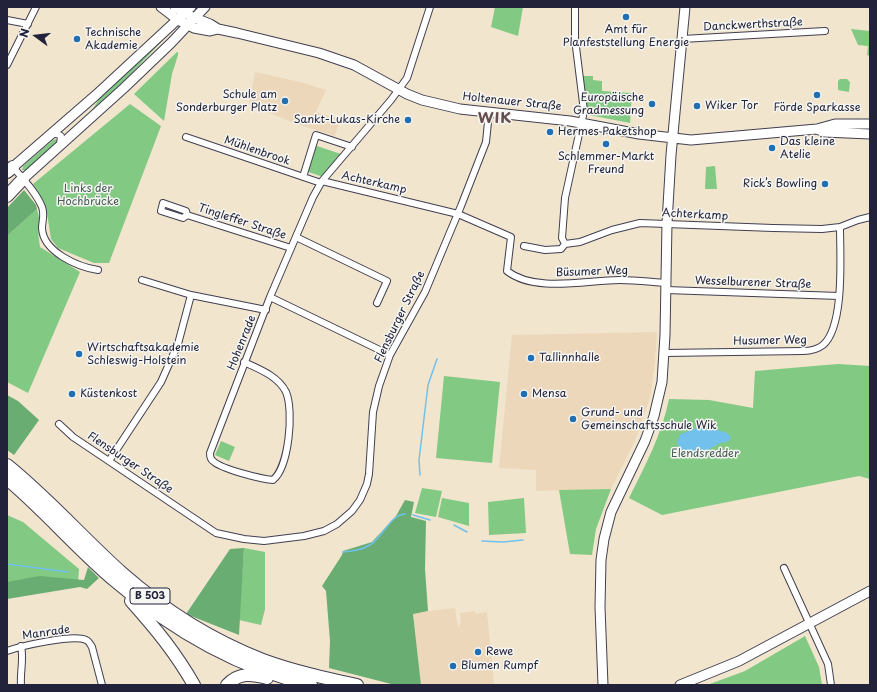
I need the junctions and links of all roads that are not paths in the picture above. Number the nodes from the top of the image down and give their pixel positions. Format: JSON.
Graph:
{"nodes":[{"id":1,"x":36,"y":7,"type":"edge"},
{"id":2,"x":161,"y":7,"type":"edge"},
{"id":3,"x":175,"y":7,"type":"edge"},
{"id":4,"x":205,"y":7,"type":"edge"},
{"id":5,"x":430,"y":7,"type":"edge"},
{"id":6,"x":575,"y":7,"type":"edge"},
{"id":7,"x":685,"y":7,"type":"edge"},
{"id":8,"x":188,"y":10,"type":"edge"},
{"id":9,"x":194,"y":18,"type":"junction"},
{"id":10,"x":7,"y":20,"type":"edge"},
{"id":11,"x":178,"y":20,"type":"junction"},
{"id":12,"x":28,"y":24,"type":"junction"},
{"id":13,"x":187,"y":25,"type":"junction"},
{"id":14,"x":218,"y":29,"type":"junction"},
{"id":15,"x":825,"y":31,"type":"dead end"},
{"id":16,"x":682,"y":39,"type":"junction"},
{"id":17,"x":7,"y":65,"type":"edge"},
{"id":18,"x":399,"y":90,"type":"junction"},
{"id":19,"x":489,"y":112,"type":"junction"},
{"id":20,"x":582,"y":122,"type":"junction"},
{"id":21,"x":870,"y":124,"type":"edge"},
{"id":22,"x":817,"y":129,"type":"junction"},
{"id":23,"x":52,"y":134,"type":"junction"},
{"id":24,"x":870,"y":134,"type":"edge"},
{"id":25,"x":186,"y":137,"type":"dead end"},
{"id":26,"x":673,"y":138,"type":"junction"},
{"id":27,"x":60,"y":144,"type":"junction"},
{"id":28,"x":352,"y":147,"type":"junction"},
{"id":29,"x":10,"y":169,"type":"edge"},
{"id":30,"x":303,"y":178,"type":"junction"},
{"id":31,"x":22,"y":179,"type":"junction"},
{"id":32,"x":322,"y":182,"type":"junction"},
{"id":33,"x":7,"y":196,"type":"edge"},
{"id":34,"x":187,"y":214,"type":"dead end"},
{"id":35,"x":458,"y":214,"type":"junction"},
{"id":36,"x":870,"y":217,"type":"edge"},
{"id":37,"x":667,"y":223,"type":"junction"},
{"id":38,"x":840,"y":227,"type":"junction"},
{"id":39,"x":296,"y":237,"type":"junction"},
{"id":40,"x":511,"y":237,"type":"joint"},
{"id":41,"x":565,"y":244,"type":"junction"},
{"id":42,"x":524,"y":246,"type":"dead end"},
{"id":43,"x":290,"y":248,"type":"junction"},
{"id":44,"x":98,"y":270,"type":"dead end"},
{"id":45,"x":142,"y":280,"type":"dead end"},
{"id":46,"x":666,"y":286,"type":"junction"},
{"id":47,"x":191,"y":295,"type":"junction"},
{"id":48,"x":839,"y":296,"type":"junction"},
{"id":49,"x":270,"y":297,"type":"junction"},
{"id":50,"x":377,"y":303,"type":"dead end"},
{"id":51,"x":266,"y":310,"type":"junction"},
{"id":52,"x":664,"y":353,"type":"junction"},
{"id":53,"x":390,"y":355,"type":"junction"},
{"id":54,"x":244,"y":362,"type":"junction"},
{"id":55,"x":59,"y":424,"type":"dead end"},
{"id":56,"x":109,"y":461,"type":"junction"},
{"id":57,"x":7,"y":465,"type":"edge"},
{"id":58,"x":7,"y":479,"type":"edge"},
{"id":59,"x":784,"y":568,"type":"dead end"},
{"id":60,"x":115,"y":581,"type":"junction"},
{"id":61,"x":870,"y":591,"type":"edge"},
{"id":62,"x":809,"y":623,"type":"junction"},
{"id":63,"x":21,"y":646,"type":"junction"},
{"id":64,"x":7,"y":651,"type":"edge"},
{"id":65,"x":307,"y":684,"type":"edge"},
{"id":66,"x":21,"y":685,"type":"edge"},
{"id":67,"x":102,"y":685,"type":"edge"},
{"id":68,"x":194,"y":685,"type":"edge"},
{"id":69,"x":227,"y":685,"type":"edge"},
{"id":70,"x":357,"y":685,"type":"edge"},
{"id":71,"x":603,"y":685,"type":"edge"},
{"id":72,"x":680,"y":685,"type":"edge"},
{"id":73,"x":831,"y":685,"type":"edge"}],
"edges":[{"from":1,"to":12,"type":"street"},
{"from":2,"to":11,"type":"main road","name":"Holtenauer Straße"},
{"from":3,"to":8,"type":"main road","name":"Holtenauer Straße"},
{"from":4,"to":9,"type":"main road"},
{"from":5,"to":18,"type":"street","name":"Hohenrade"},
{"from":6,"to":20,"type":"street"},
{"from":7,"to":16,"type":"main road"},
{"from":8,"to":9,"type":"main road","name":"Holtenauer Straße"},
{"from":8,"to":11,"type":"main road"},
{"from":9,"to":13,"type":"main road"},
{"from":9,"to":14,"type":"main road","name":"Holtenauer Straße"},
{"from":10,"to":12,"type":"street"},
{"from":11,"to":13,"type":"main road","name":"Holtenauer Straße"},
{"from":11,"to":23,"type":"main road"},
{"from":12,"to":17,"type":"street"},
{"from":13,"to":14,"type":"main road","name":"Holtenauer Straße"},
{"from":13,"to":27,"type":"main road"},
{"from":14,"to":18,"type":"main road","name":"Holtenauer Straße"},
{"from":15,"to":16,"type":"street","name":"Danckwerthstraße"},
{"from":16,"to":26,"type":"main road"},
{"from":18,"to":19,"type":"main road","name":"Holtenauer Straße"},
{"from":18,"to":28,"type":"street","name":"Hohenrade"},
{"from":19,"to":20,"type":"main road","name":"Holtenauer Straße"},
{"from":19,"to":35,"type":"street","name":"Flensburger Straße"},
{"from":20,"to":26,"type":"main road","name":"Holtenauer Straße"},
{"from":20,"to":41,"type":"street"},
{"from":21,"to":22,"type":"main road","name":"Holtenauer Straße"},
{"from":22,"to":24,"type":"main road","name":"Holtenauer Straße"},
{"from":22,"to":26,"type":"main road","name":"Holtenauer Straße"},
{"from":23,"to":27,"type":"street"},
{"from":23,"to":29,"type":"main road"},
{"from":25,"to":30,"type":"street","name":"Mühlenbrook"},
{"from":26,"to":37,"type":"main road"},
{"from":27,"to":31,"type":"main road"},
{"from":28,"to":30,"type":"street"},
{"from":28,"to":32,"type":"street","name":"Hohenrade"},
{"from":29,"to":31,"type":"street"},
{"from":30,"to":32,"type":"street","name":"Mühlenbrook"},
{"from":31,"to":33,"type":"highway"},
{"from":31,"to":44,"type":"street"},
{"from":32,"to":35,"type":"street","name":"Achterkamp"},
{"from":32,"to":39,"type":"street","name":"Hohenrade"},
{"from":34,"to":43,"type":"street","name":"Tingleffer Straße"},
{"from":35,"to":40,"type":"street","name":"Achterkamp"},
{"from":35,"to":53,"type":"street","name":"Flensburger Straße"},
{"from":36,"to":38,"type":"street","name":"Achterkamp"},
{"from":37,"to":38,"type":"street","name":"Achterkamp"},
{"from":37,"to":41,"type":"street","name":"Achterkamp"},
{"from":37,"to":46,"type":"main road"},
{"from":38,"to":48,"type":"street","name":"Husumer Weg"},
{"from":39,"to":43,"type":"street","name":"Hohenrade"},
{"from":39,"to":50,"type":"street"},
{"from":40,"to":46,"type":"street","name":"Büsumer Weg"},
{"from":41,"to":42,"type":"street","name":"Achterkamp"},
{"from":43,"to":49,"type":"street","name":"Hohenrade"},
{"from":45,"to":47,"type":"street"},
{"from":46,"to":48,"type":"street","name":"Wesselburener Straße"},
{"from":46,"to":52,"type":"main road"},
{"from":47,"to":51,"type":"street"},
{"from":47,"to":56,"type":"street"},
{"from":48,"to":52,"type":"street","name":"Husumer Weg"},
{"from":49,"to":51,"type":"street","name":"Hohenrade"},
{"from":49,"to":53,"type":"street"},
{"from":51,"to":54,"type":"street","name":"Hohenrade"},
{"from":52,"to":71,"type":"main road"},
{"from":53,"to":56,"type":"street","name":"Flensburger Straße"},
{"from":54,"to":54,"type":"street","name":"Hohenrade"},
{"from":55,"to":56,"type":"street","name":"Flensburger Straße"},
{"from":57,"to":70,"type":"highway","number":"B 503"},
{"from":58,"to":60,"type":"highway","number":"B 503"},
{"from":59,"to":62,"type":"street"},
{"from":60,"to":65,"type":"highway","number":"B 503"},
{"from":60,"to":68,"type":"highway"},
{"from":61,"to":62,"type":"main road"},
{"from":62,"to":72,"type":"main road"},
{"from":62,"to":73,"type":"street"},
{"from":63,"to":64,"type":"street","name":"Manrade"},
{"from":63,"to":66,"type":"street"},
{"from":63,"to":67,"type":"street","name":"Manrade"},
{"from":65,"to":69,"type":"highway"}]}
